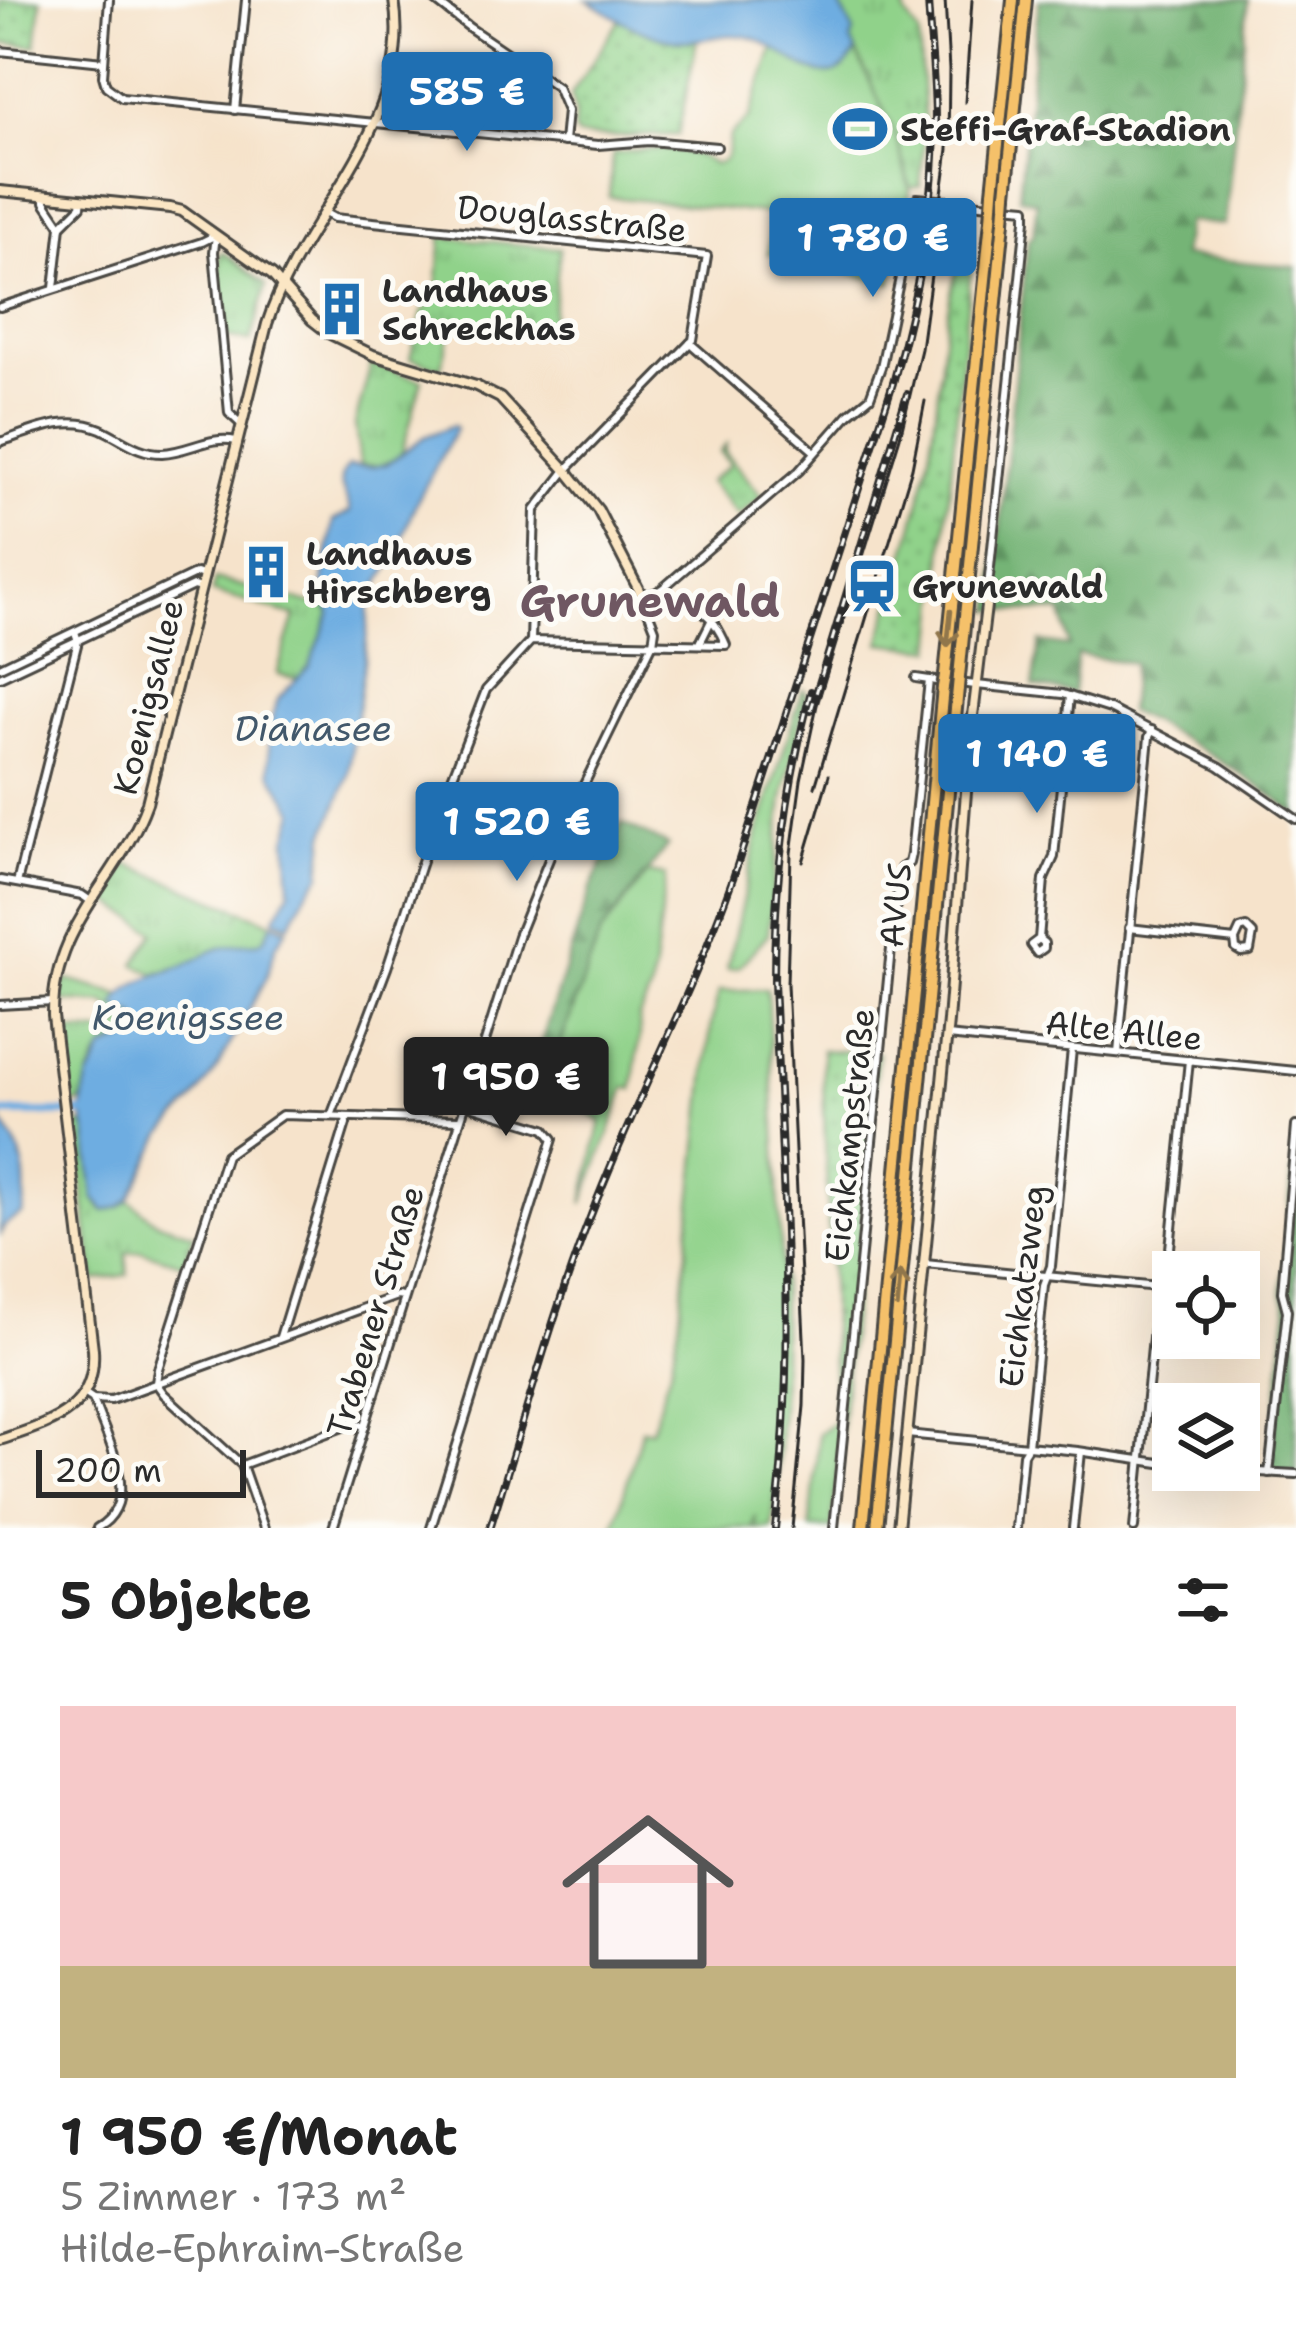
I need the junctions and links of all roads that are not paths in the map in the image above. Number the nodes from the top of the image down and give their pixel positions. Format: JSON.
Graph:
{"nodes":[{"id":1,"x":109,"y":0,"type":"edge"},
{"id":2,"x":246,"y":0,"type":"edge"},
{"id":3,"x":394,"y":0,"type":"edge"},
{"id":4,"x":434,"y":0,"type":"edge"},
{"id":5,"x":1013,"y":0,"type":"edge"},
{"id":6,"x":1026,"y":0,"type":"edge"},
{"id":7,"x":0,"y":50,"type":"edge"},
{"id":8,"x":103,"y":62,"type":"junction"},
{"id":9,"x":235,"y":110,"type":"junction"},
{"id":10,"x":374,"y":124,"type":"junction"},
{"id":11,"x":564,"y":142,"type":"junction"},
{"id":12,"x":717,"y":147,"type":"dead end"},
{"id":13,"x":0,"y":191,"type":"edge"},
{"id":14,"x":1000,"y":193,"type":"junction"},
{"id":15,"x":45,"y":195,"type":"junction"},
{"id":16,"x":82,"y":199,"type":"junction"},
{"id":17,"x":323,"y":212,"type":"junction"},
{"id":18,"x":998,"y":221,"type":"junction"},
{"id":19,"x":61,"y":226,"type":"junction"},
{"id":20,"x":216,"y":235,"type":"junction"},
{"id":21,"x":281,"y":286,"type":"junction"},
{"id":22,"x":53,"y":290,"type":"junction"},
{"id":23,"x":0,"y":307,"type":"edge"},
{"id":24,"x":690,"y":343,"type":"junction"},
{"id":25,"x":242,"y":424,"type":"junction"},
{"id":26,"x":0,"y":442,"type":"edge"},
{"id":27,"x":237,"y":442,"type":"junction"},
{"id":28,"x":815,"y":452,"type":"junction"},
{"id":29,"x":566,"y":470,"type":"junction"},
{"id":30,"x":204,"y":575,"type":"junction"},
{"id":31,"x":201,"y":587,"type":"junction"},
{"id":32,"x":656,"y":593,"type":"junction"},
{"id":33,"x":642,"y":596,"type":"junction"},
{"id":34,"x":986,"y":606,"type":"joint"},
{"id":35,"x":712,"y":617,"type":"junction"},
{"id":36,"x":76,"y":636,"type":"junction"},
{"id":37,"x":531,"y":641,"type":"junction"},
{"id":38,"x":653,"y":643,"type":"junction"},
{"id":39,"x":700,"y":643,"type":"junction"},
{"id":40,"x":0,"y":667,"type":"edge"},
{"id":41,"x":0,"y":677,"type":"edge"},
{"id":42,"x":916,"y":678,"type":"dead end"},
{"id":43,"x":938,"y":681,"type":"junction"},
{"id":44,"x":961,"y":683,"type":"junction"},
{"id":45,"x":979,"y":685,"type":"junction"},
{"id":46,"x":1070,"y":696,"type":"junction"},
{"id":47,"x":1152,"y":730,"type":"junction"},
{"id":48,"x":1296,"y":819,"type":"edge"},
{"id":49,"x":0,"y":880,"type":"edge"},
{"id":50,"x":17,"y":883,"type":"junction"},
{"id":51,"x":89,"y":900,"type":"junction"},
{"id":52,"x":1129,"y":928,"type":"junction"},
{"id":53,"x":1039,"y":939,"type":"dead end"},
{"id":54,"x":1234,"y":940,"type":"dead end"},
{"id":55,"x":53,"y":1002,"type":"junction"},
{"id":56,"x":0,"y":1005,"type":"edge"},
{"id":57,"x":946,"y":1036,"type":"junction"},
{"id":58,"x":1072,"y":1048,"type":"junction"},
{"id":59,"x":1118,"y":1053,"type":"junction"},
{"id":60,"x":1190,"y":1060,"type":"junction"},
{"id":61,"x":1296,"y":1071,"type":"edge"},
{"id":62,"x":464,"y":1104,"type":"junction"},
{"id":63,"x":331,"y":1116,"type":"junction"},
{"id":64,"x":348,"y":1117,"type":"junction"},
{"id":65,"x":459,"y":1120,"type":"junction"},
{"id":66,"x":1296,"y":1126,"type":"edge"},
{"id":67,"x":1170,"y":1251,"type":"edge"},
{"id":68,"x":925,"y":1264,"type":"junction"},
{"id":69,"x":1048,"y":1276,"type":"junction"},
{"id":70,"x":1152,"y":1283,"type":"edge"},
{"id":71,"x":403,"y":1297,"type":"junction"},
{"id":72,"x":280,"y":1337,"type":"junction"},
{"id":73,"x":1155,"y":1359,"type":"edge"},
{"id":74,"x":156,"y":1383,"type":"junction"},
{"id":75,"x":89,"y":1396,"type":"junction"},
{"id":76,"x":365,"y":1426,"type":"junction"},
{"id":77,"x":907,"y":1434,"type":"junction"},
{"id":78,"x":0,"y":1440,"type":"edge"},
{"id":79,"x":1028,"y":1446,"type":"junction"},
{"id":80,"x":1081,"y":1452,"type":"junction"},
{"id":81,"x":1141,"y":1461,"type":"junction"},
{"id":82,"x":1152,"y":1462,"type":"edge"},
{"id":83,"x":242,"y":1465,"type":"junction"},
{"id":84,"x":1260,"y":1472,"type":"edge"},
{"id":85,"x":1269,"y":1473,"type":"junction"},
{"id":86,"x":1296,"y":1474,"type":"edge"},
{"id":87,"x":97,"y":1528,"type":"edge"},
{"id":88,"x":264,"y":1528,"type":"edge"},
{"id":89,"x":333,"y":1528,"type":"edge"},
{"id":90,"x":430,"y":1528,"type":"edge"},
{"id":91,"x":834,"y":1528,"type":"edge"},
{"id":92,"x":860,"y":1528,"type":"edge"},
{"id":93,"x":877,"y":1528,"type":"edge"},
{"id":94,"x":898,"y":1528,"type":"edge"},
{"id":95,"x":1016,"y":1528,"type":"edge"},
{"id":96,"x":1073,"y":1528,"type":"edge"},
{"id":97,"x":1134,"y":1528,"type":"edge"}],
"edges":[{"from":1,"to":8,"type":"street"},
{"from":2,"to":9,"type":"street"},
{"from":3,"to":10,"type":"main road","name":"Koenigsallee"},
{"from":4,"to":11,"type":"street"},
{"from":5,"to":14,"type":"highway","name":"AVUS"},
{"from":6,"to":14,"type":"highway","name":"AVUS"},
{"from":7,"to":8,"type":"street"},
{"from":8,"to":9,"type":"street"},
{"from":9,"to":10,"type":"street"},
{"from":10,"to":11,"type":"street"},
{"from":10,"to":17,"type":"main road","name":"Koenigsallee"},
{"from":11,"to":12,"type":"street"},
{"from":13,"to":15,"type":"main road"},
{"from":14,"to":18,"type":"highway","name":"AVUS","bridge":true},
{"from":15,"to":16,"type":"main road"},
{"from":15,"to":19,"type":"street"},
{"from":16,"to":19,"type":"street"},
{"from":16,"to":20,"type":"main road"},
{"from":17,"to":21,"type":"main road","name":"Koenigsallee"},
{"from":17,"to":24,"type":"street","name":"Douglasstraße"},
{"from":18,"to":43,"type":"highway","name":"AVUS","one_way":true},
{"from":18,"to":44,"type":"highway","name":"AVUS"},
{"from":19,"to":22,"type":"street"},
{"from":20,"to":21,"type":"main road"},
{"from":20,"to":22,"type":"street"},
{"from":20,"to":25,"type":"street"},
{"from":21,"to":25,"type":"main road","name":"Koenigsallee"},
{"from":21,"to":29,"type":"main road"},
{"from":22,"to":23,"type":"street"},
{"from":24,"to":28,"type":"street"},
{"from":24,"to":29,"type":"street"},
{"from":25,"to":27,"type":"main road","name":"Koenigsallee"},
{"from":26,"to":27,"type":"street"},
{"from":27,"to":30,"type":"main road","name":"Koenigsallee"},
{"from":28,"to":32,"type":"street"},
{"from":28,"to":34,"type":"street"},
{"from":29,"to":33,"type":"main road"},
{"from":29,"to":37,"type":"street"},
{"from":30,"to":31,"type":"main road","name":"Koenigsallee"},
{"from":30,"to":36,"type":"street"},
{"from":31,"to":36,"type":"street"},
{"from":31,"to":51,"type":"main road","name":"Koenigsallee"},
{"from":32,"to":33,"type":"street"},
{"from":32,"to":35,"type":"street"},
{"from":33,"to":38,"type":"street"},
{"from":34,"to":45,"type":"main road"},
{"from":35,"to":39,"type":"street"},
{"from":35,"to":39,"type":"street"},
{"from":36,"to":40,"type":"street"},
{"from":36,"to":41,"type":"street"},
{"from":36,"to":50,"type":"street"},
{"from":37,"to":38,"type":"street"},
{"from":37,"to":63,"type":"street"},
{"from":38,"to":39,"type":"street"},
{"from":38,"to":62,"type":"street","name":"Trabener Straße"},
{"from":42,"to":43,"type":"street"},
{"from":43,"to":91,"type":"street","name":"Eichkampstraße"},
{"from":43,"to":92,"type":"highway","name":"AVUS"},
{"from":44,"to":45,"type":"street"},
{"from":93,"to":44,"type":"highway","name":"AVUS","one_way":true},
{"from":45,"to":46,"type":"street"},
{"from":45,"to":57,"type":"main road"},
{"from":46,"to":47,"type":"street"},
{"from":46,"to":53,"type":"street"},
{"from":47,"to":48,"type":"street"},
{"from":47,"to":52,"type":"street"},
{"from":49,"to":50,"type":"street"},
{"from":50,"to":51,"type":"street"},
{"from":51,"to":55,"type":"main road","name":"Koenigsallee"},
{"from":52,"to":54,"type":"street"},
{"from":52,"to":59,"type":"street"},
{"from":55,"to":56,"type":"street"},
{"from":55,"to":75,"type":"main road","name":"Koenigsallee"},
{"from":57,"to":58,"type":"street","name":"Alte Allee"},
{"from":57,"to":68,"type":"main road"},
{"from":58,"to":59,"type":"street","name":"Alte Allee"},
{"from":58,"to":69,"type":"street","name":"Eichkatzweg"},
{"from":59,"to":60,"type":"street","name":"Alte Allee"},
{"from":60,"to":61,"type":"street","name":"Alte Allee"},
{"from":60,"to":67,"type":"street"},
{"from":62,"to":65,"type":"street","name":"Trabener Straße"},
{"from":62,"to":90,"type":"street"},
{"from":63,"to":64,"type":"street"},
{"from":63,"to":74,"type":"street"},
{"from":64,"to":65,"type":"street"},
{"from":64,"to":72,"type":"street"},
{"from":65,"to":71,"type":"street","name":"Trabener Straße"},
{"from":66,"to":85,"type":"street"},
{"from":68,"to":69,"type":"street"},
{"from":68,"to":77,"type":"main road"},
{"from":69,"to":70,"type":"street"},
{"from":69,"to":79,"type":"street","name":"Eichkatzweg"},
{"from":71,"to":72,"type":"street"},
{"from":71,"to":76,"type":"street","name":"Trabener Straße"},
{"from":72,"to":74,"type":"street"},
{"from":73,"to":81,"type":"street"},
{"from":74,"to":75,"type":"street"},
{"from":74,"to":83,"type":"street"},
{"from":75,"to":78,"type":"main road"},
{"from":75,"to":87,"type":"street"},
{"from":76,"to":83,"type":"street"},
{"from":76,"to":89,"type":"street","name":"Trabener Straße"},
{"from":77,"to":79,"type":"street"},
{"from":77,"to":94,"type":"main road"},
{"from":79,"to":80,"type":"street"},
{"from":79,"to":95,"type":"street","name":"Eichkatzweg"},
{"from":80,"to":81,"type":"street"},
{"from":80,"to":96,"type":"street"},
{"from":81,"to":82,"type":"street"},
{"from":81,"to":97,"type":"street"},
{"from":83,"to":88,"type":"street"},
{"from":84,"to":85,"type":"street"},
{"from":85,"to":86,"type":"street"}]}
